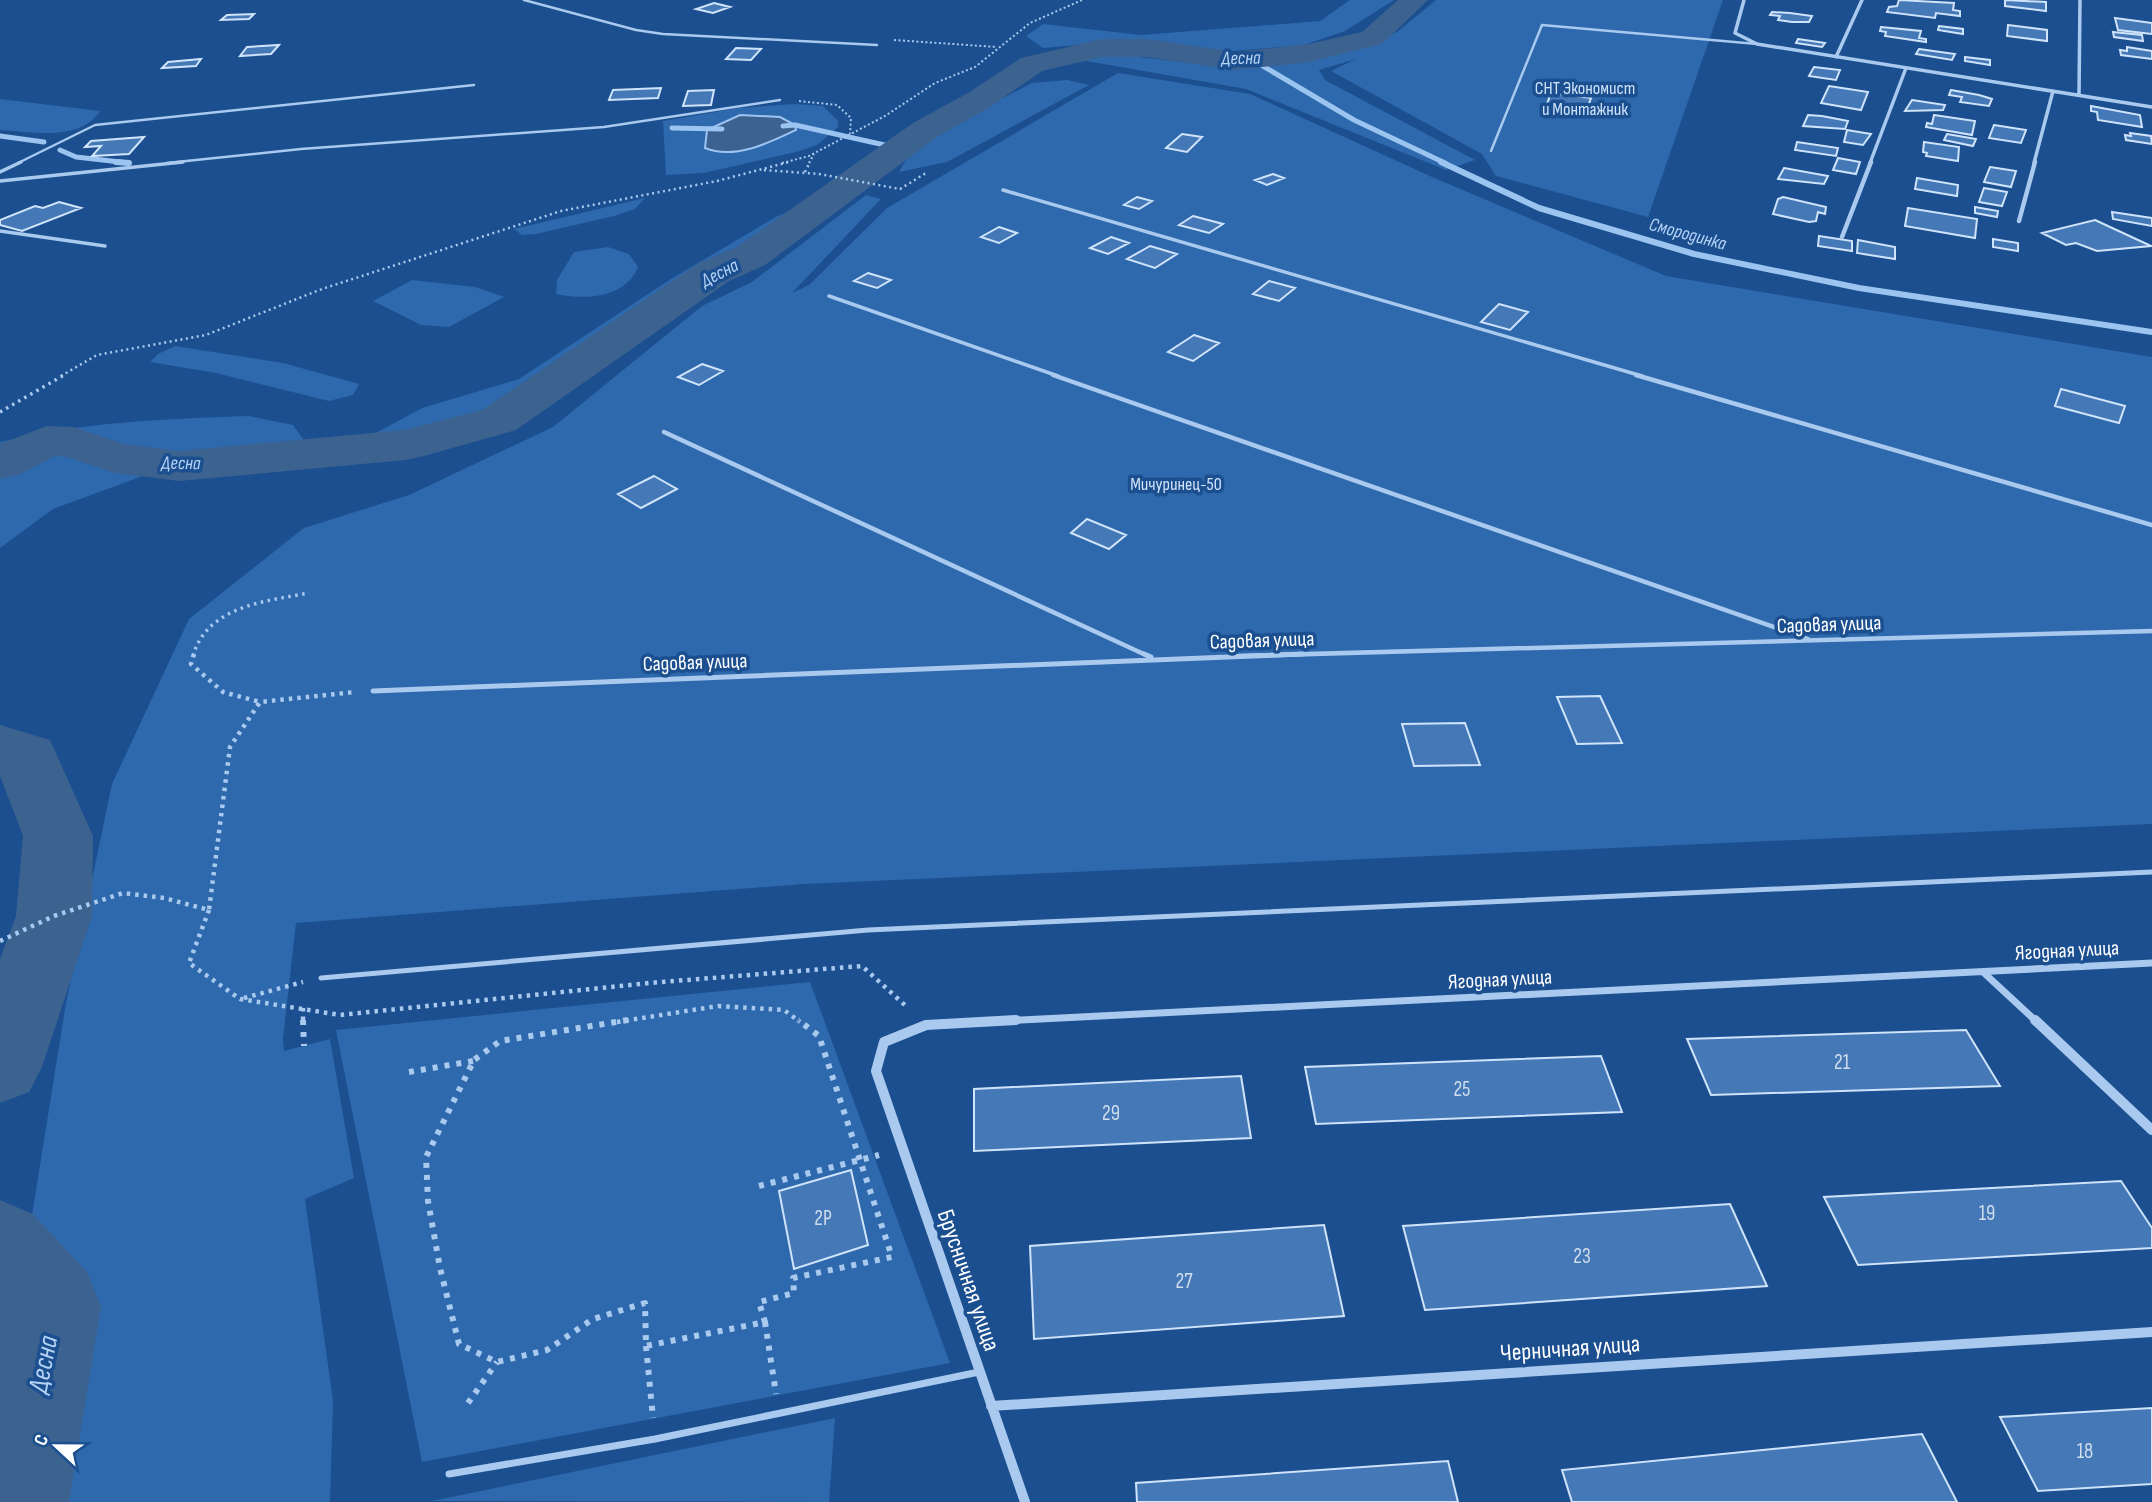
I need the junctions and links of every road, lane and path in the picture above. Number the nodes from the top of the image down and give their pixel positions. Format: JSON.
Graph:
{"nodes":[{"id":1,"x":524,"y":0,"type":"edge"},
{"id":2,"x":1082,"y":0,"type":"edge"},
{"id":3,"x":1744,"y":0,"type":"edge"},
{"id":4,"x":1862,"y":0,"type":"edge"},
{"id":5,"x":2080,"y":0,"type":"edge"},
{"id":6,"x":1758,"y":44,"type":"junction"},
{"id":7,"x":877,"y":45,"type":"joint"},
{"id":8,"x":997,"y":47,"type":"junction"},
{"id":9,"x":1836,"y":57,"type":"junction"},
{"id":10,"x":1906,"y":68,"type":"junction"},
{"id":11,"x":474,"y":85,"type":"dead end"},
{"id":12,"x":2053,"y":91,"type":"junction"},
{"id":13,"x":2079,"y":95,"type":"junction"},
{"id":14,"x":780,"y":100,"type":"joint"},
{"id":15,"x":2152,"y":107,"type":"edge"},
{"id":16,"x":850,"y":134,"type":"junction"},
{"id":17,"x":1491,"y":150,"type":"dead end"},
{"id":18,"x":814,"y":153,"type":"junction"},
{"id":19,"x":760,"y":169,"type":"junction"},
{"id":20,"x":0,"y":172,"type":"edge"},
{"id":21,"x":804,"y":172,"type":"junction"},
{"id":22,"x":926,"y":173,"type":"dead end"},
{"id":23,"x":0,"y":181,"type":"edge"},
{"id":24,"x":1003,"y":190,"type":"dead end"},
{"id":25,"x":2019,"y":221,"type":"dead end"},
{"id":26,"x":0,"y":231,"type":"edge"},
{"id":27,"x":1842,"y":237,"type":"dead end"},
{"id":28,"x":105,"y":246,"type":"dead end"},
{"id":29,"x":829,"y":296,"type":"dead end"},
{"id":30,"x":0,"y":412,"type":"edge"},
{"id":31,"x":664,"y":432,"type":"dead end"},
{"id":32,"x":2152,"y":525,"type":"edge"},
{"id":33,"x":309,"y":593,"type":"dead end"},
{"id":34,"x":2152,"y":631,"type":"edge"},
{"id":35,"x":1811,"y":640,"type":"junction"},
{"id":36,"x":1154,"y":658,"type":"junction"},
{"id":37,"x":373,"y":691,"type":"joint"},
{"id":38,"x":260,"y":702,"type":"junction"},
{"id":39,"x":2152,"y":872,"type":"edge"},
{"id":40,"x":209,"y":910,"type":"junction"},
{"id":41,"x":0,"y":941,"type":"edge"},
{"id":42,"x":2152,"y":964,"type":"edge"},
{"id":43,"x":1983,"y":972,"type":"junction"},
{"id":44,"x":321,"y":978,"type":"joint"},
{"id":45,"x":240,"y":999,"type":"junction"},
{"id":46,"x":303,"y":1008,"type":"junction"},
{"id":47,"x":926,"y":1025,"type":"junction"},
{"id":48,"x":304,"y":1046,"type":"dead end"},
{"id":49,"x":474,"y":1060,"type":"junction"},
{"id":50,"x":876,"y":1071,"type":"joint"},
{"id":51,"x":409,"y":1072,"type":"dead end"},
{"id":52,"x":2152,"y":1130,"type":"edge"},
{"id":53,"x":860,"y":1160,"type":"junction"},
{"id":54,"x":759,"y":1186,"type":"dead end"},
{"id":55,"x":765,"y":1322,"type":"junction"},
{"id":56,"x":2152,"y":1332,"type":"edge"},
{"id":57,"x":646,"y":1346,"type":"junction"},
{"id":58,"x":497,"y":1362,"type":"junction"},
{"id":59,"x":979,"y":1373,"type":"junction"},
{"id":60,"x":468,"y":1403,"type":"dead end"},
{"id":61,"x":991,"y":1406,"type":"junction"},
{"id":62,"x":779,"y":1413,"type":"junction"},
{"id":63,"x":655,"y":1438,"type":"junction"},
{"id":64,"x":449,"y":1474,"type":"dead end"},
{"id":65,"x":1025,"y":1502,"type":"edge"}],
"edges":[{"from":1,"to":7,"type":"lane"},
{"from":2,"to":8,"type":"path"},
{"from":3,"to":6,"type":"street"},
{"from":4,"to":9,"type":"street"},
{"from":5,"to":13,"type":"street"},
{"from":6,"to":9,"type":"street"},
{"from":6,"to":17,"type":"lane"},
{"from":7,"to":8,"type":"path"},
{"from":8,"to":16,"type":"path"},
{"from":9,"to":10,"type":"street"},
{"from":10,"to":12,"type":"street"},
{"from":10,"to":27,"type":"street"},
{"from":11,"to":20,"type":"lane"},
{"from":12,"to":13,"type":"street"},
{"from":12,"to":25,"type":"street"},
{"from":13,"to":15,"type":"street"},
{"from":14,"to":16,"type":"path"},
{"from":14,"to":23,"type":"lane"},
{"from":16,"to":18,"type":"path"},
{"from":18,"to":19,"type":"path"},
{"from":18,"to":21,"type":"path"},
{"from":19,"to":21,"type":"path"},
{"from":19,"to":30,"type":"path"},
{"from":21,"to":22,"type":"path"},
{"from":24,"to":32,"type":"lane"},
{"from":26,"to":28,"type":"lane"},
{"from":29,"to":35,"type":"lane"},
{"from":31,"to":36,"type":"lane"},
{"from":33,"to":38,"type":"path"},
{"from":34,"to":35,"type":"lane","name":"Садовая улица"},
{"from":35,"to":36,"type":"lane","name":"Садовая улица"},
{"from":36,"to":37,"type":"lane","name":"Садовая улица"},
{"from":37,"to":38,"type":"path"},
{"from":38,"to":40,"type":"path"},
{"from":39,"to":44,"type":"lane"},
{"from":40,"to":41,"type":"path"},
{"from":40,"to":45,"type":"path"},
{"from":42,"to":43,"type":"street","name":"Ягодная улица"},
{"from":43,"to":47,"type":"street","name":"Ягодная улица"},
{"from":43,"to":52,"type":"street"},
{"from":44,"to":45,"type":"path"},
{"from":45,"to":46,"type":"path"},
{"from":46,"to":47,"type":"path"},
{"from":46,"to":48,"type":"path"},
{"from":47,"to":50,"type":"street","name":"Ягодная улица"},
{"from":49,"to":51,"type":"path"},
{"from":49,"to":53,"type":"path"},
{"from":49,"to":58,"type":"path"},
{"from":50,"to":59,"type":"street","name":"Брусничная улица"},
{"from":53,"to":54,"type":"path"},
{"from":53,"to":55,"type":"path"},
{"from":55,"to":57,"type":"path"},
{"from":55,"to":62,"type":"path"},
{"from":56,"to":61,"type":"street","name":"Черничная улица"},
{"from":57,"to":58,"type":"path"},
{"from":57,"to":63,"type":"path"},
{"from":58,"to":60,"type":"path"},
{"from":59,"to":61,"type":"street","name":"Брусничная улица"},
{"from":59,"to":62,"type":"lane"},
{"from":61,"to":65,"type":"street","name":"Брусничная улица"},
{"from":62,"to":63,"type":"lane"},
{"from":63,"to":64,"type":"lane"}]}
